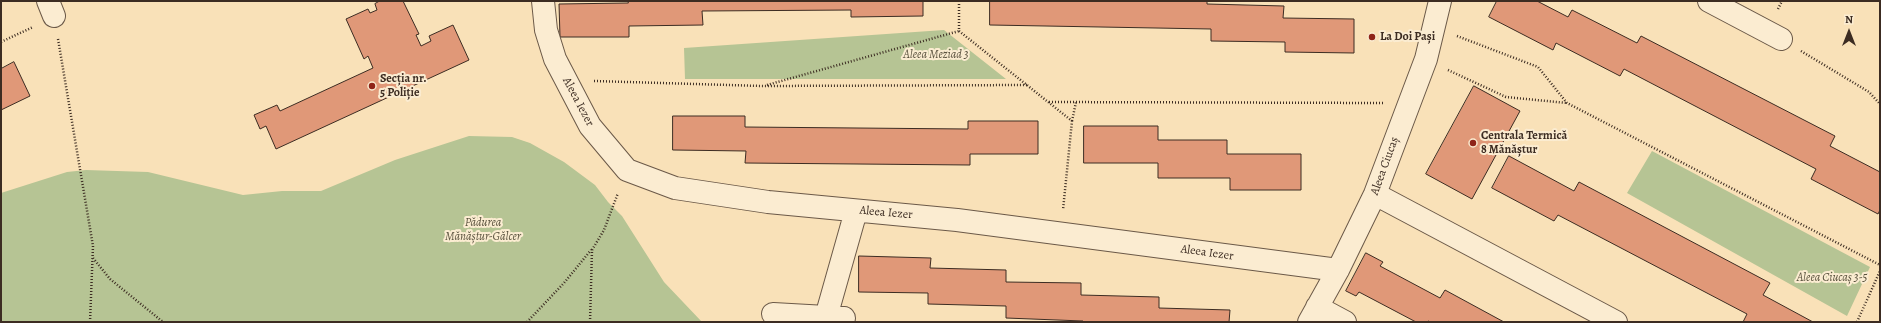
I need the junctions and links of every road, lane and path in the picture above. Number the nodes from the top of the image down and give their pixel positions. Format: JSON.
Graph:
{"nodes":[{"id":1,"x":543,"y":1,"type":"edge"},
{"id":2,"x":959,"y":1,"type":"edge"},
{"id":3,"x":1440,"y":1,"type":"edge"},
{"id":4,"x":1709,"y":1,"type":"edge"},
{"id":5,"x":51,"y":9,"type":"edge"},
{"id":6,"x":1433,"y":27,"type":"junction"},
{"id":7,"x":960,"y":31,"type":"junction"},
{"id":8,"x":1782,"y":39,"type":"joint"},
{"id":9,"x":1,"y":42,"type":"edge"},
{"id":10,"x":1426,"y":59,"type":"junction"},
{"id":11,"x":568,"y":81,"type":"junction"},
{"id":12,"x":1029,"y":85,"type":"junction"},
{"id":13,"x":762,"y":86,"type":"junction"},
{"id":14,"x":1049,"y":102,"type":"junction"},
{"id":15,"x":1076,"y":102,"type":"junction"},
{"id":16,"x":1568,"y":103,"type":"junction"},
{"id":17,"x":1407,"y":104,"type":"junction"},
{"id":18,"x":1880,"y":104,"type":"edge"},
{"id":19,"x":1072,"y":120,"type":"junction"},
{"id":20,"x":627,"y":170,"type":"junction"},
{"id":21,"x":1375,"y":194,"type":"junction"},
{"id":22,"x":856,"y":211,"type":"junction"},
{"id":23,"x":1060,"y":233,"type":"junction"},
{"id":24,"x":592,"y":250,"type":"junction"},
{"id":25,"x":93,"y":258,"type":"junction"},
{"id":26,"x":1880,"y":265,"type":"edge"},
{"id":27,"x":1338,"y":270,"type":"junction"},
{"id":28,"x":1880,"y":271,"type":"edge"},
{"id":29,"x":773,"y":314,"type":"dead end"},
{"id":30,"x":1313,"y":314,"type":"edge"},
{"id":31,"x":90,"y":322,"type":"edge"},
{"id":32,"x":163,"y":322,"type":"edge"},
{"id":33,"x":527,"y":322,"type":"edge"},
{"id":34,"x":590,"y":322,"type":"edge"},
{"id":35,"x":1345,"y":322,"type":"edge"},
{"id":36,"x":1616,"y":322,"type":"edge"},
{"id":37,"x":1857,"y":322,"type":"edge"}],
"edges":[{"from":1,"to":11,"type":"street","name":"Aleea Iezer"},
{"from":2,"to":7,"type":"path"},
{"from":3,"to":6,"type":"street","name":"Aleea Ciucaș"},
{"from":4,"to":8,"type":"street"},
{"from":5,"to":9,"type":"path"},
{"from":5,"to":25,"type":"path"},
{"from":6,"to":10,"type":"street","name":"Aleea Ciucaș"},
{"from":6,"to":16,"type":"path"},
{"from":7,"to":12,"type":"path"},
{"from":7,"to":13,"type":"path"},
{"from":8,"to":18,"type":"path"},
{"from":10,"to":16,"type":"path"},
{"from":10,"to":17,"type":"street","name":"Aleea Ciucaș"},
{"from":11,"to":13,"type":"path"},
{"from":11,"to":20,"type":"street","name":"Aleea Iezer"},
{"from":12,"to":13,"type":"path"},
{"from":12,"to":14,"type":"path"},
{"from":14,"to":15,"type":"path"},
{"from":14,"to":19,"type":"path"},
{"from":15,"to":17,"type":"path"},
{"from":15,"to":19,"type":"path"},
{"from":16,"to":26,"type":"path"},
{"from":17,"to":21,"type":"street","name":"Aleea Ciucaș"},
{"from":19,"to":23,"type":"path"},
{"from":20,"to":22,"type":"street","name":"Aleea Iezer"},
{"from":20,"to":24,"type":"path"},
{"from":21,"to":27,"type":"street","name":"Aleea Ciucaș"},
{"from":21,"to":36,"type":"street"},
{"from":22,"to":23,"type":"street","name":"Aleea Iezer"},
{"from":22,"to":29,"type":"street"},
{"from":23,"to":27,"type":"street","name":"Aleea Iezer"},
{"from":24,"to":33,"type":"path"},
{"from":24,"to":34,"type":"path"},
{"from":25,"to":31,"type":"path"},
{"from":25,"to":32,"type":"path"},
{"from":27,"to":30,"type":"street","name":"Aleea Ciucaș"},
{"from":28,"to":37,"type":"path"},
{"from":30,"to":35,"type":"street"}]}
